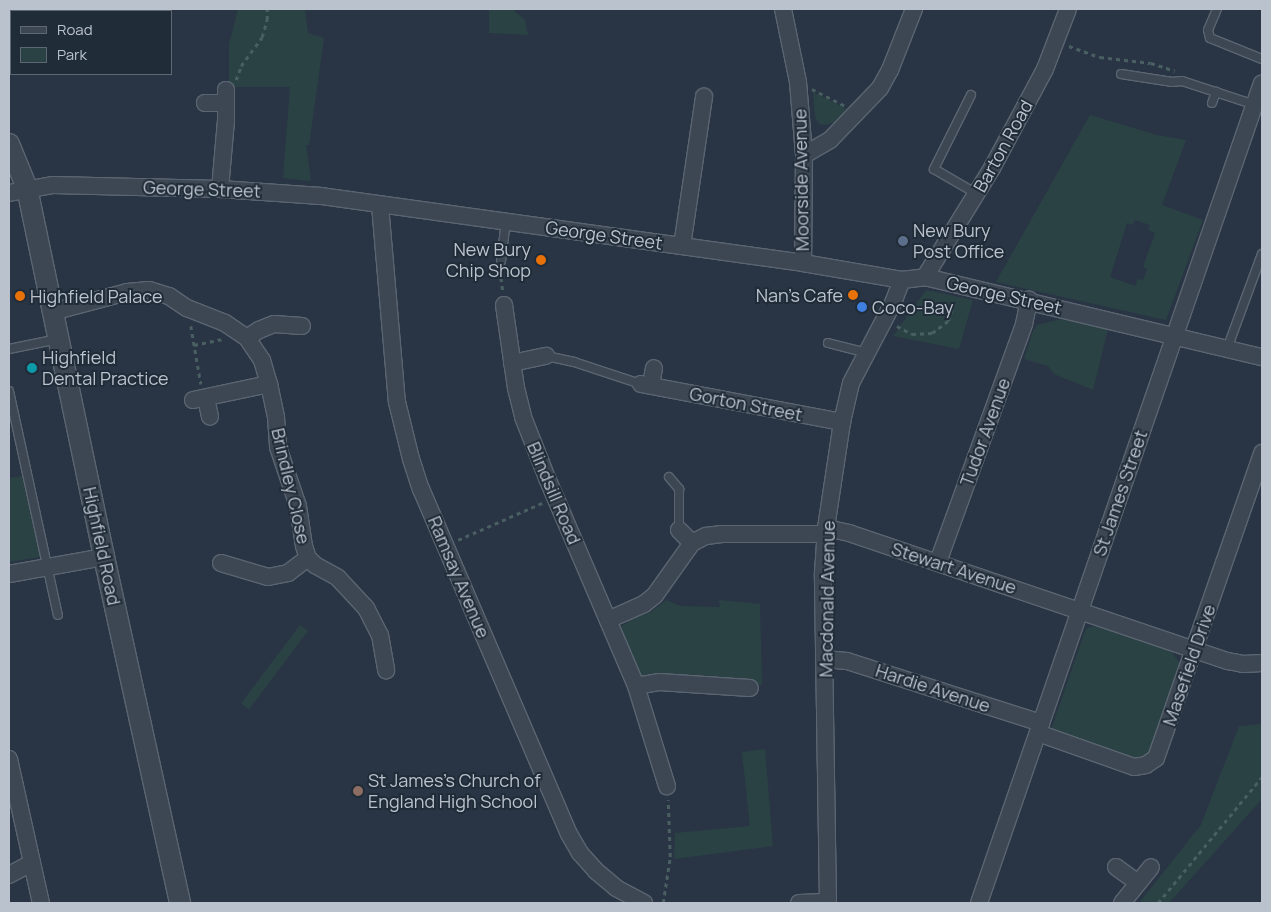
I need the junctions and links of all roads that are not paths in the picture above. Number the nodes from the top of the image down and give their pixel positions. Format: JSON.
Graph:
{"nodes":[{"id":1,"x":783,"y":9,"type":"edge"},
{"id":2,"x":914,"y":9,"type":"edge"},
{"id":3,"x":1068,"y":9,"type":"edge"},
{"id":4,"x":1217,"y":9,"type":"edge"},
{"id":5,"x":1262,"y":59,"type":"edge"},
{"id":6,"x":1121,"y":74,"type":"dead end"},
{"id":7,"x":1262,"y":83,"type":"edge"},
{"id":8,"x":1216,"y":92,"type":"junction"},
{"id":9,"x":971,"y":95,"type":"dead end"},
{"id":10,"x":704,"y":97,"type":"dead end"},
{"id":11,"x":205,"y":102,"type":"dead end"},
{"id":12,"x":1212,"y":102,"type":"dead end"},
{"id":13,"x":1255,"y":105,"type":"junction"},
{"id":14,"x":9,"y":144,"type":"edge"},
{"id":15,"x":804,"y":155,"type":"junction"},
{"id":16,"x":220,"y":189,"type":"junction"},
{"id":17,"x":18,"y":190,"type":"edge"},
{"id":18,"x":977,"y":194,"type":"junction"},
{"id":19,"x":380,"y":205,"type":"junction"},
{"id":20,"x":506,"y":221,"type":"junction"},
{"id":21,"x":682,"y":246,"type":"junction"},
{"id":22,"x":1262,"y":254,"type":"edge"},
{"id":23,"x":501,"y":261,"type":"road end"},
{"id":24,"x":803,"y":262,"type":"junction"},
{"id":25,"x":925,"y":277,"type":"junction"},
{"id":26,"x":902,"y":280,"type":"junction"},
{"id":27,"x":1029,"y":300,"type":"junction"},
{"id":28,"x":504,"y":305,"type":"road end"},
{"id":29,"x":52,"y":312,"type":"junction"},
{"id":30,"x":292,"y":322,"type":"dead end"},
{"id":31,"x":245,"y":336,"type":"junction"},
{"id":32,"x":1174,"y":337,"type":"junction"},
{"id":33,"x":58,"y":339,"type":"junction"},
{"id":34,"x":828,"y":343,"type":"dead end"},
{"id":35,"x":9,"y":349,"type":"edge"},
{"id":36,"x":1227,"y":349,"type":"junction"},
{"id":37,"x":867,"y":353,"type":"junction"},
{"id":38,"x":546,"y":356,"type":"joint"},
{"id":39,"x":1262,"y":357,"type":"edge"},
{"id":40,"x":512,"y":363,"type":"junction"},
{"id":41,"x":654,"y":368,"type":"dead end"},
{"id":42,"x":269,"y":384,"type":"junction"},
{"id":43,"x":646,"y":385,"type":"junction"},
{"id":44,"x":9,"y":391,"type":"edge"},
{"id":45,"x":210,"y":417,"type":"dead end"},
{"id":46,"x":842,"y":422,"type":"junction"},
{"id":47,"x":1262,"y":453,"type":"edge"},
{"id":48,"x":669,"y":477,"type":"dead end"},
{"id":49,"x":679,"y":530,"type":"joint"},
{"id":50,"x":826,"y":531,"type":"junction"},
{"id":51,"x":692,"y":543,"type":"junction"},
{"id":52,"x":104,"y":557,"type":"junction"},
{"id":53,"x":308,"y":558,"type":"junction"},
{"id":54,"x":938,"y":562,"type":"junction"},
{"id":55,"x":221,"y":563,"type":"dead end"},
{"id":56,"x":47,"y":566,"type":"junction"},
{"id":57,"x":9,"y":574,"type":"edge"},
{"id":58,"x":1080,"y":610,"type":"junction"},
{"id":59,"x":58,"y":615,"type":"dead end"},
{"id":60,"x":608,"y":620,"type":"junction"},
{"id":61,"x":1194,"y":650,"type":"junction"},
{"id":62,"x":824,"y":659,"type":"junction"},
{"id":63,"x":1262,"y":663,"type":"edge"},
{"id":64,"x":386,"y":670,"type":"dead end"},
{"id":65,"x":636,"y":686,"type":"junction"},
{"id":66,"x":750,"y":688,"type":"dead end"},
{"id":67,"x":1039,"y":728,"type":"junction"},
{"id":68,"x":9,"y":759,"type":"edge"},
{"id":69,"x":667,"y":786,"type":"road end"},
{"id":70,"x":15,"y":815,"type":"edge"},
{"id":71,"x":32,"y":863,"type":"junction"},
{"id":72,"x":1116,"y":867,"type":"dead end"},
{"id":73,"x":1151,"y":867,"type":"dead end"},
{"id":74,"x":9,"y":875,"type":"edge"},
{"id":75,"x":1138,"y":883,"type":"junction"},
{"id":76,"x":41,"y":903,"type":"edge"},
{"id":77,"x":180,"y":903,"type":"edge"},
{"id":78,"x":644,"y":903,"type":"edge"},
{"id":79,"x":800,"y":903,"type":"edge"},
{"id":80,"x":828,"y":903,"type":"edge"},
{"id":81,"x":979,"y":903,"type":"edge"},
{"id":82,"x":1122,"y":903,"type":"edge"}],
"edges":[{"from":1,"to":15,"type":"street","name":"Moorside Avenue"},
{"from":2,"to":15,"type":"street"},
{"from":3,"to":18,"type":"street","name":"Barton Road"},
{"from":4,"to":5,"type":"lane"},
{"from":6,"to":8,"type":"lane"},
{"from":7,"to":13,"type":"street","name":"St James Street"},
{"from":8,"to":12,"type":"lane"},
{"from":8,"to":13,"type":"lane"},
{"from":9,"to":18,"type":"lane"},
{"from":10,"to":21,"type":"street"},
{"from":11,"to":16,"type":"street"},
{"from":13,"to":32,"type":"street","name":"St James Street"},
{"from":14,"to":17,"type":"street","name":"Highfield Road"},
{"from":15,"to":24,"type":"street","name":"Moorside Avenue"},
{"from":16,"to":17,"type":"street","name":"George Street"},
{"from":16,"to":19,"type":"street","name":"George Street"},
{"from":17,"to":29,"type":"street","name":"Highfield Road"},
{"from":18,"to":25,"type":"street","name":"Barton Road"},
{"from":19,"to":20,"type":"street","name":"George Street"},
{"from":19,"to":78,"type":"street","name":"Ramsay Avenue"},
{"from":20,"to":21,"type":"street","name":"George Street"},
{"from":20,"to":23,"type":"lane"},
{"from":21,"to":24,"type":"street","name":"George Street"},
{"from":22,"to":36,"type":"lane"},
{"from":24,"to":26,"type":"street","name":"George Street"},
{"from":25,"to":26,"type":"street","name":"George Street"},
{"from":25,"to":27,"type":"street","name":"George Street"},
{"from":26,"to":37,"type":"street","name":"Macdonald Avenue"},
{"from":27,"to":32,"type":"street","name":"George Street"},
{"from":27,"to":54,"type":"street","name":"Tudor Avenue"},
{"from":28,"to":40,"type":"street","name":"Blindsill Road"},
{"from":29,"to":31,"type":"street","name":"Brindley Close"},
{"from":29,"to":33,"type":"street","name":"Highfield Road"},
{"from":30,"to":31,"type":"street"},
{"from":31,"to":42,"type":"street","name":"Brindley Close"},
{"from":32,"to":36,"type":"street","name":"George Street"},
{"from":32,"to":58,"type":"street","name":"St James Street"},
{"from":33,"to":35,"type":"lane"},
{"from":33,"to":52,"type":"street","name":"Highfield Road"},
{"from":34,"to":37,"type":"lane"},
{"from":36,"to":39,"type":"street","name":"George Street"},
{"from":37,"to":46,"type":"street","name":"Macdonald Avenue"},
{"from":38,"to":40,"type":"street"},
{"from":38,"to":43,"type":"lane"},
{"from":40,"to":60,"type":"street","name":"Blindsill Road"},
{"from":41,"to":43,"type":"street"},
{"from":42,"to":45,"type":"street"},
{"from":42,"to":53,"type":"street","name":"Brindley Close"},
{"from":43,"to":46,"type":"street","name":"Gorton Street"},
{"from":44,"to":56,"type":"lane"},
{"from":46,"to":50,"type":"street","name":"Macdonald Avenue"},
{"from":47,"to":61,"type":"street","name":"Masefield Drive"},
{"from":48,"to":49,"type":"lane"},
{"from":49,"to":51,"type":"street"},
{"from":50,"to":51,"type":"street"},
{"from":50,"to":54,"type":"street","name":"Stewart Avenue"},
{"from":50,"to":62,"type":"street","name":"Macdonald Avenue"},
{"from":51,"to":60,"type":"street"},
{"from":52,"to":56,"type":"street"},
{"from":52,"to":77,"type":"street","name":"Highfield Road"},
{"from":53,"to":55,"type":"street","name":"Brindley Close"},
{"from":53,"to":64,"type":"street","name":"Brindley Close"},
{"from":54,"to":58,"type":"street","name":"Stewart Avenue"},
{"from":56,"to":57,"type":"street"},
{"from":56,"to":59,"type":"lane"},
{"from":58,"to":61,"type":"street","name":"Stewart Avenue"},
{"from":58,"to":67,"type":"street","name":"St James Street"},
{"from":60,"to":65,"type":"street","name":"Blindsill Road"},
{"from":61,"to":63,"type":"street","name":"Stewart Avenue"},
{"from":61,"to":67,"type":"street","name":"Masefield Drive"},
{"from":62,"to":67,"type":"street","name":"Hardie Avenue"},
{"from":62,"to":80,"type":"street","name":"Macdonald Avenue"},
{"from":65,"to":66,"type":"street"},
{"from":65,"to":69,"type":"street","name":"Blindsill Road"},
{"from":67,"to":81,"type":"street","name":"St James Street"},
{"from":68,"to":70,"type":"street"},
{"from":70,"to":71,"type":"street"},
{"from":71,"to":74,"type":"street"},
{"from":71,"to":76,"type":"street"},
{"from":72,"to":75,"type":"street"},
{"from":73,"to":75,"type":"street"},
{"from":75,"to":82,"type":"street"},
{"from":79,"to":80,"type":"street"}]}
